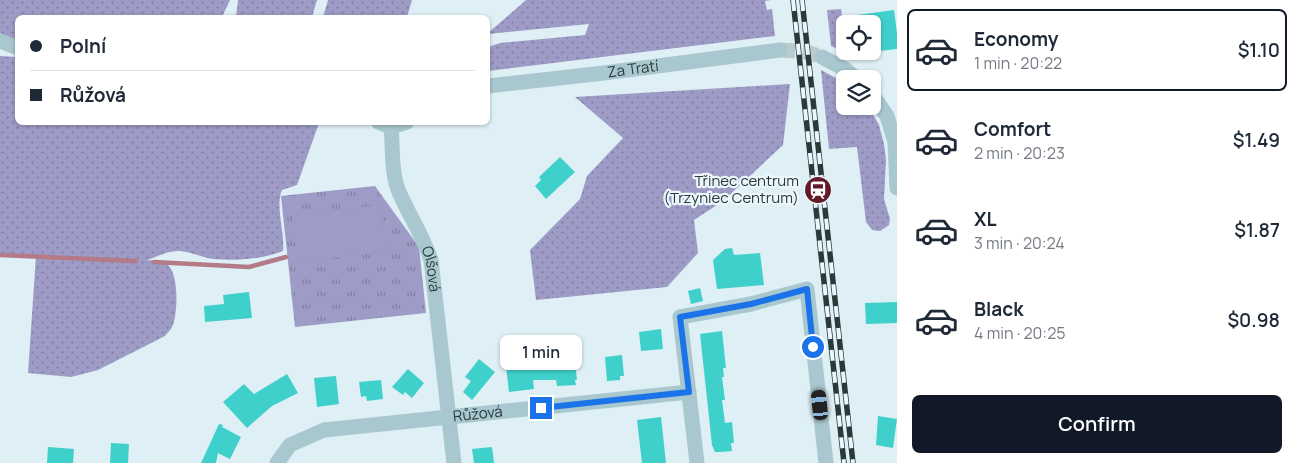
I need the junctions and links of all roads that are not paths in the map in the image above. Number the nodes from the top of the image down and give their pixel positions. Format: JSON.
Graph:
{"nodes":[{"id":1,"x":0,"y":40,"type":"edge"},
{"id":2,"x":15,"y":47,"type":"edge"},
{"id":3,"x":780,"y":50,"type":"tunnel mouth"},
{"id":4,"x":822,"y":57,"type":"tunnel mouth"},
{"id":5,"x":847,"y":70,"type":"edge"},
{"id":6,"x":490,"y":86,"type":"edge"},
{"id":7,"x":881,"y":107,"type":"edge"},
{"id":8,"x":385,"y":125,"type":"edge"},
{"id":9,"x":897,"y":188,"type":"edge"},
{"id":10,"x":689,"y":392,"type":"junction"},
{"id":11,"x":448,"y":417,"type":"junction"},
{"id":12,"x":277,"y":463,"type":"edge"},
{"id":13,"x":454,"y":463,"type":"edge"},
{"id":14,"x":697,"y":463,"type":"edge"},
{"id":15,"x":826,"y":463,"type":"edge"}],
"edges":[{"from":1,"to":2,"type":"street"},
{"from":3,"to":6,"type":"street","name":"Za Tratí"},
{"from":4,"to":5,"type":"street"},
{"from":7,"to":9,"type":"street"},
{"from":8,"to":11,"type":"street","name":"Olšová"},
{"from":10,"to":11,"type":"street","name":"Růžová"},
{"from":10,"to":14,"type":"street"},
{"from":10,"to":15,"type":"street"},
{"from":11,"to":12,"type":"street","name":"Růžová"},
{"from":11,"to":13,"type":"street","name":"Olšová"}]}
